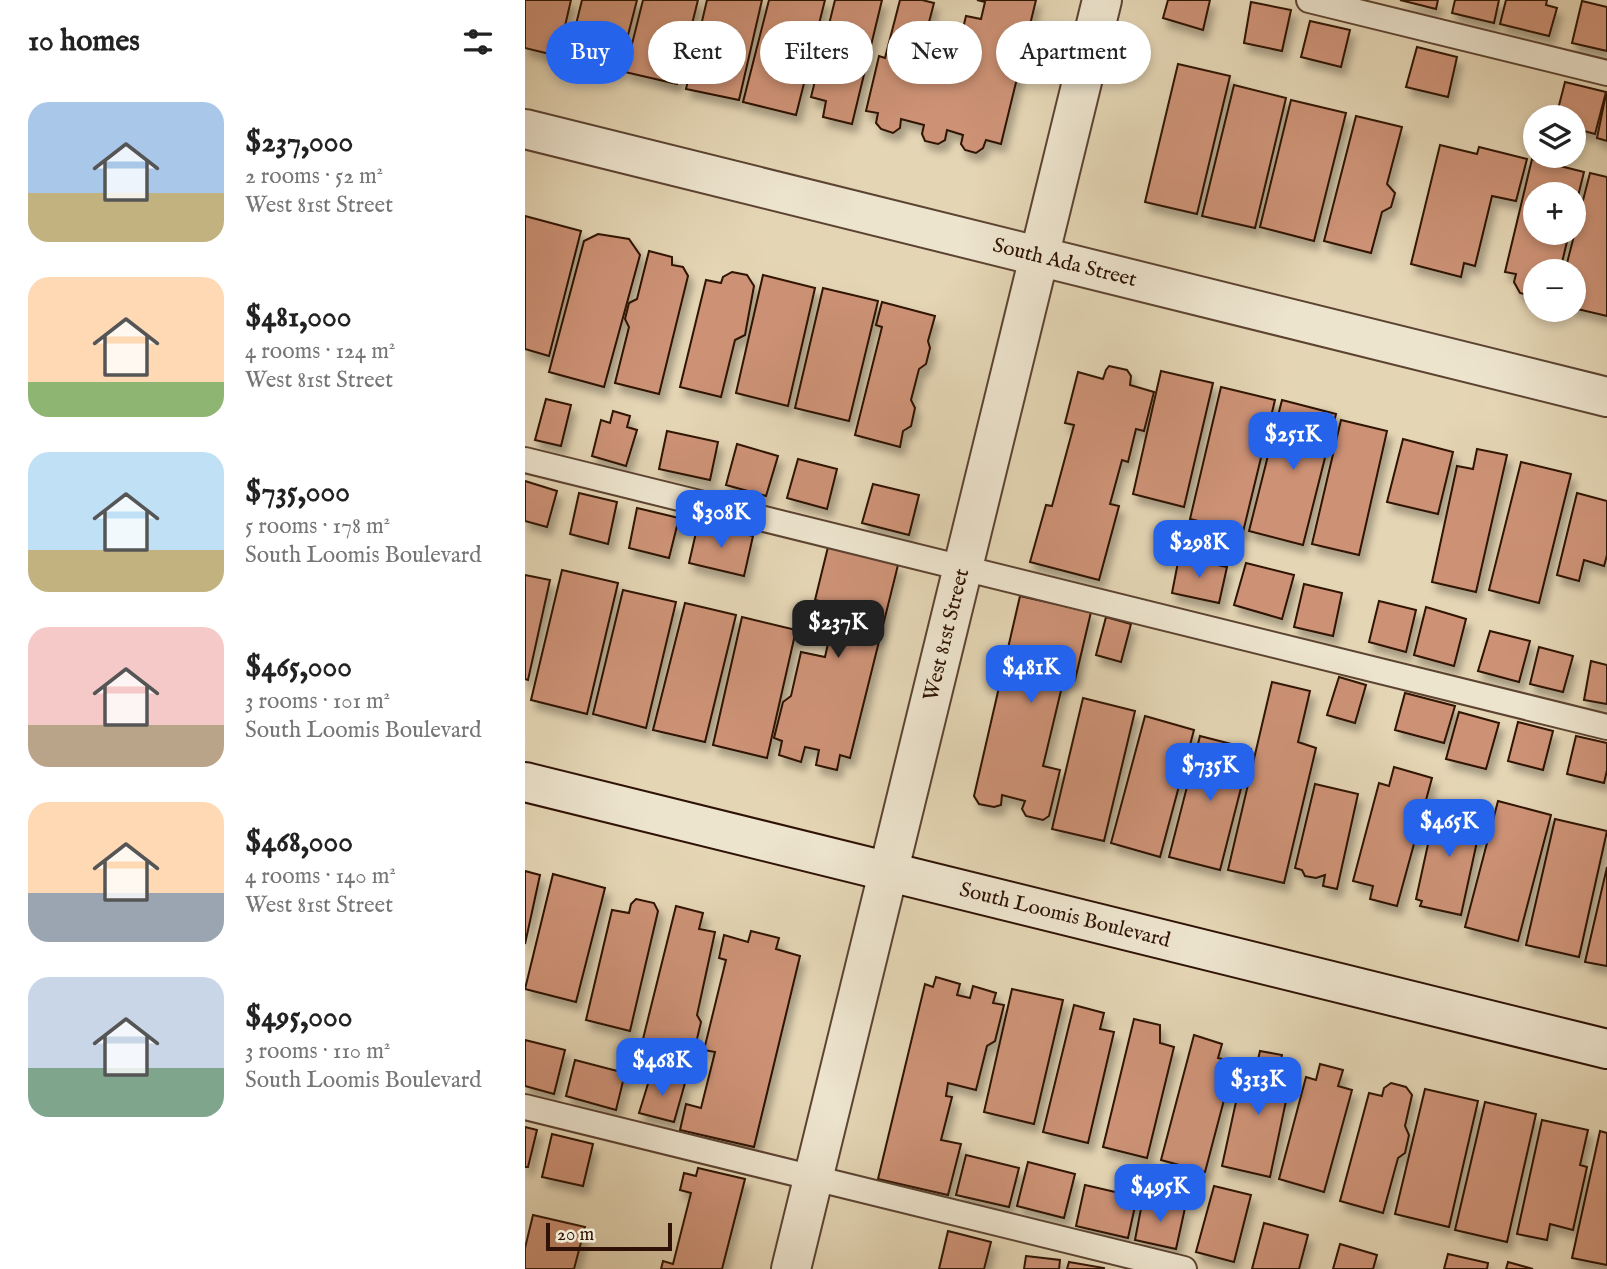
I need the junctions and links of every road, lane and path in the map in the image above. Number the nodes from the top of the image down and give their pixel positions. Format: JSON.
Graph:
{"nodes":[{"id":1,"x":1103,"y":0,"type":"edge"},
{"id":2,"x":1309,"y":0,"type":"edge"},
{"id":3,"x":1607,"y":73,"type":"edge"},
{"id":4,"x":525,"y":129,"type":"edge"},
{"id":5,"x":1039,"y":255,"type":"junction"},
{"id":6,"x":1607,"y":397,"type":"edge"},
{"id":7,"x":525,"y":460,"type":"edge"},
{"id":8,"x":962,"y":568,"type":"junction"},
{"id":9,"x":1607,"y":727,"type":"edge"},
{"id":10,"x":525,"y":782,"type":"edge"},
{"id":11,"x":888,"y":871,"type":"junction"},
{"id":12,"x":1607,"y":1049,"type":"edge"},
{"id":13,"x":525,"y":1107,"type":"edge"},
{"id":14,"x":813,"y":1178,"type":"junction"},
{"id":15,"x":791,"y":1269,"type":"edge"},
{"id":16,"x":1184,"y":1269,"type":"edge"}],
"edges":[{"from":1,"to":5,"type":"street","name":"West 81st Street"},
{"from":2,"to":3,"type":"lane"},
{"from":4,"to":5,"type":"street","name":"South Ada Street"},
{"from":5,"to":6,"type":"street","name":"South Ada Street"},
{"from":5,"to":8,"type":"street","name":"West 81st Street"},
{"from":7,"to":8,"type":"lane"},
{"from":8,"to":9,"type":"lane"},
{"from":8,"to":11,"type":"street","name":"West 81st Street"},
{"from":10,"to":11,"type":"street","name":"South Loomis Boulevard"},
{"from":11,"to":12,"type":"street","name":"South Loomis Boulevard"},
{"from":11,"to":14,"type":"street","name":"West 81st Street"},
{"from":13,"to":14,"type":"lane"},
{"from":14,"to":15,"type":"street","name":"West 81st Street"},
{"from":14,"to":16,"type":"lane"}]}
